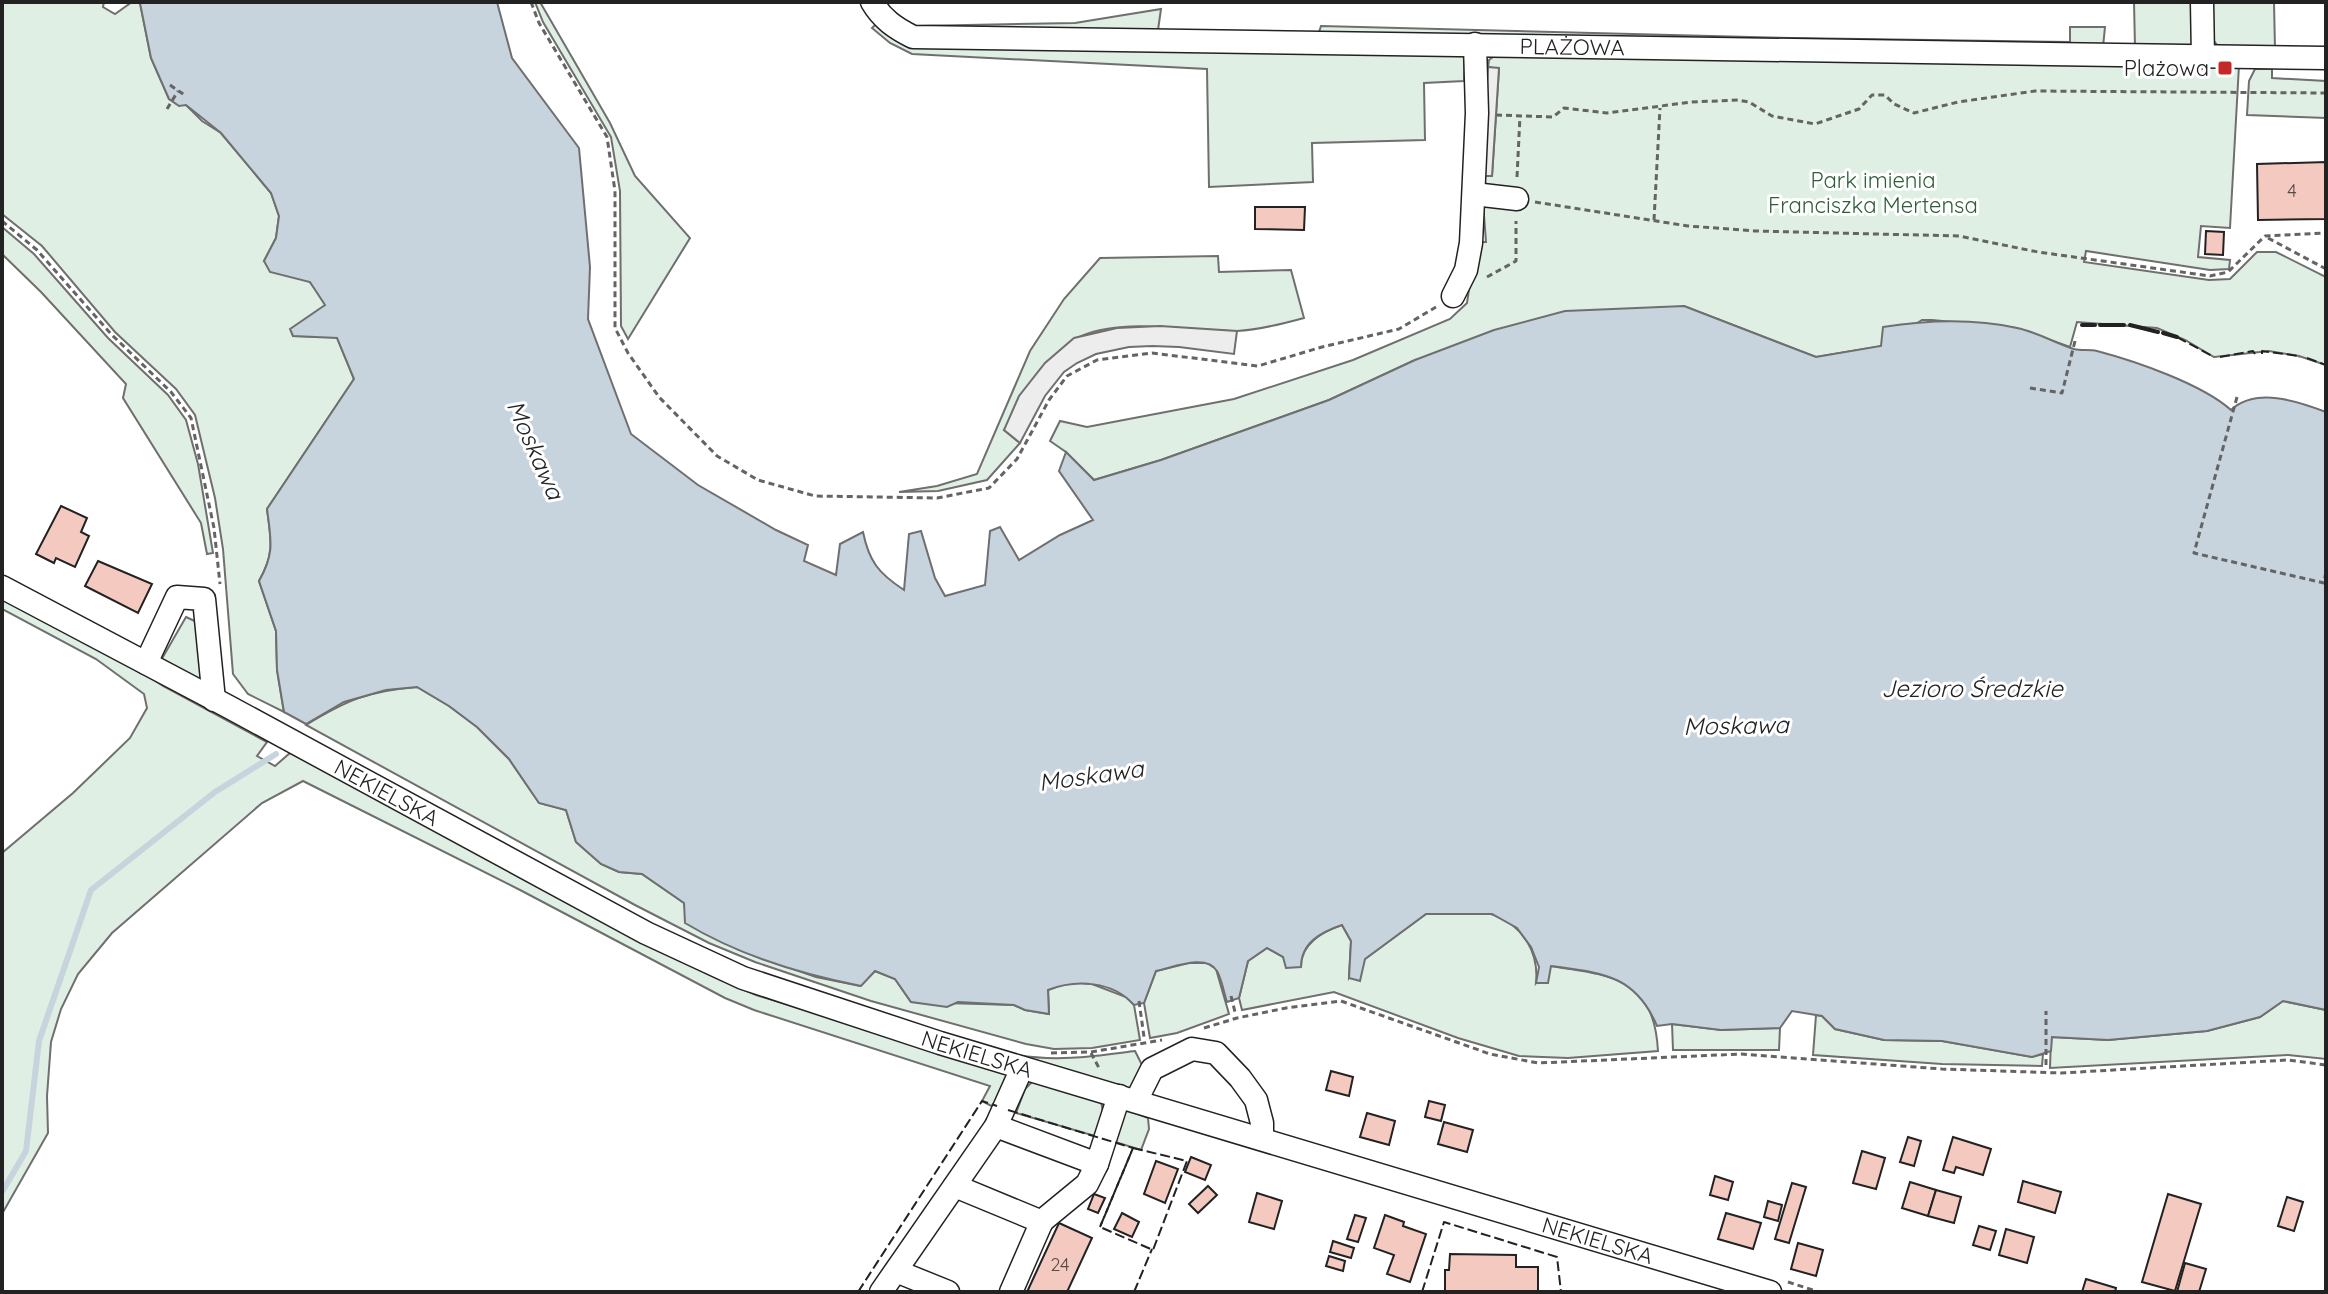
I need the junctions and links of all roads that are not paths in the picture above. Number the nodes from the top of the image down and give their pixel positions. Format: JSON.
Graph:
{"nodes":[{"id":1,"x":872,"y":2,"type":"edge"},
{"id":2,"x":2202,"y":2,"type":"edge"},
{"id":3,"x":1475,"y":44,"type":"junction"},
{"id":4,"x":2203,"y":57,"type":"junction"},
{"id":5,"x":2326,"y":58,"type":"edge"},
{"id":6,"x":1474,"y":194,"type":"junction"},
{"id":7,"x":1517,"y":199,"type":"road end"},
{"id":8,"x":1453,"y":296,"type":"road end"},
{"id":9,"x":2,"y":587,"type":"edge"},
{"id":10,"x":146,"y":663,"type":"junction"},
{"id":11,"x":221,"y":703,"type":"junction"},
{"id":12,"x":1022,"y":1068,"type":"junction"},
{"id":13,"x":1127,"y":1098,"type":"junction"},
{"id":14,"x":996,"y":1126,"type":"junction"},
{"id":15,"x":1262,"y":1139,"type":"junction"},
{"id":16,"x":1097,"y":1164,"type":"junction"},
{"id":17,"x":955,"y":1186,"type":"junction"},
{"id":18,"x":1042,"y":1222,"type":"junction"},
{"id":19,"x":896,"y":1271,"type":"junction"},
{"id":20,"x":881,"y":1292,"type":"edge"},
{"id":21,"x":948,"y":1292,"type":"edge"},
{"id":22,"x":1011,"y":1292,"type":"edge"},
{"id":23,"x":1770,"y":1292,"type":"edge"}],
"edges":[{"from":1,"to":3,"type":"street","name":"PLAŻOWA"},
{"from":2,"to":4,"type":"street"},
{"from":3,"to":4,"type":"street","name":"PLAŻOWA"},
{"from":3,"to":6,"type":"street"},
{"from":4,"to":5,"type":"street","name":"PLAŻOWA"},
{"from":6,"to":7,"type":"street"},
{"from":6,"to":8,"type":"street"},
{"from":9,"to":10,"type":"street","name":"NEKIELSKA"},
{"from":10,"to":11,"type":"street","name":"NEKIELSKA"},
{"from":10,"to":11,"type":"street"},
{"from":11,"to":12,"type":"street","name":"NEKIELSKA"},
{"from":12,"to":13,"type":"street","name":"NEKIELSKA"},
{"from":12,"to":14,"type":"street"},
{"from":13,"to":15,"type":"street","name":"NEKIELSKA"},
{"from":13,"to":15,"type":"street"},
{"from":13,"to":16,"type":"street"},
{"from":14,"to":16,"type":"street"},
{"from":14,"to":17,"type":"street"},
{"from":15,"to":23,"type":"street","name":"NEKIELSKA"},
{"from":16,"to":18,"type":"street"},
{"from":17,"to":18,"type":"street"},
{"from":17,"to":19,"type":"street"},
{"from":18,"to":22,"type":"street"},
{"from":19,"to":20,"type":"street"},
{"from":19,"to":21,"type":"street"}]}
